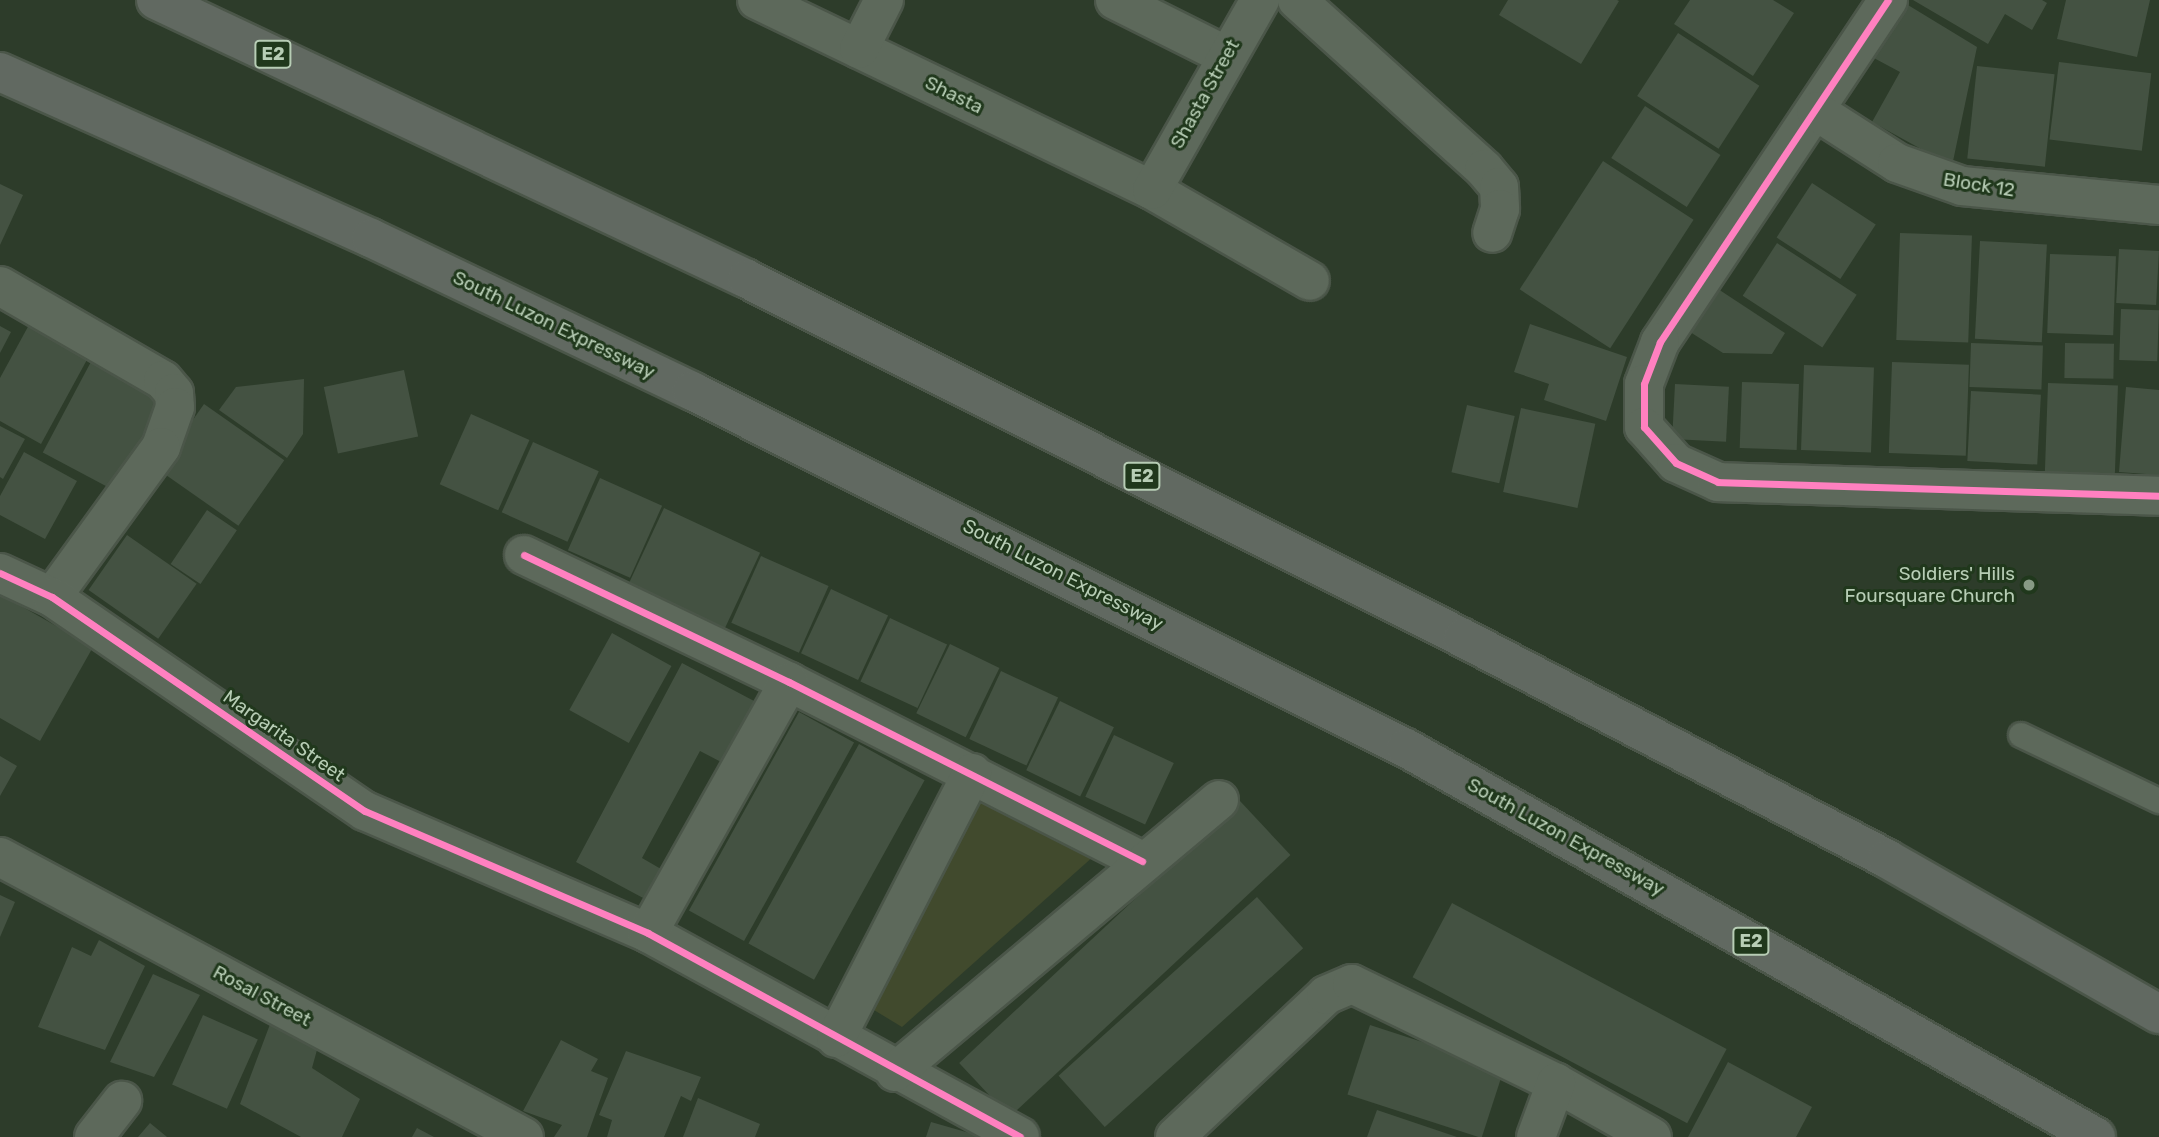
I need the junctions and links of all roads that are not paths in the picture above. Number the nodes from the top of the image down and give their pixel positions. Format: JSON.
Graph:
{"nodes":[{"id":1,"x":156,"y":0,"type":"edge"},
{"id":2,"x":757,"y":0,"type":"edge"},
{"id":3,"x":884,"y":0,"type":"edge"},
{"id":4,"x":1115,"y":0,"type":"edge"},
{"id":5,"x":1259,"y":0,"type":"edge"},
{"id":6,"x":1297,"y":0,"type":"edge"},
{"id":7,"x":1888,"y":0,"type":"edge"},
{"id":8,"x":859,"y":49,"type":"junction"},
{"id":9,"x":1225,"y":55,"type":"junction"},
{"id":10,"x":0,"y":72,"type":"edge"},
{"id":11,"x":1816,"y":111,"type":"junction"},
{"id":12,"x":1152,"y":190,"type":"junction"},
{"id":13,"x":2159,"y":205,"type":"edge"},
{"id":14,"x":1492,"y":233,"type":"dead end"},
{"id":15,"x":1310,"y":281,"type":"dead end"},
{"id":16,"x":0,"y":286,"type":"edge"},
{"id":17,"x":2159,"y":496,"type":"edge"},
{"id":18,"x":524,"y":555,"type":"dead end"},
{"id":19,"x":0,"y":573,"type":"edge"},
{"id":20,"x":52,"y":597,"type":"junction"},
{"id":21,"x":789,"y":682,"type":"junction"},
{"id":22,"x":2021,"y":735,"type":"dead end"},
{"id":23,"x":972,"y":773,"type":"junction"},
{"id":24,"x":1220,"y":800,"type":"dead end"},
{"id":25,"x":2159,"y":802,"type":"edge"},
{"id":26,"x":0,"y":857,"type":"edge"},
{"id":27,"x":1142,"y":861,"type":"junction"},
{"id":28,"x":648,"y":933,"type":"junction"},
{"id":29,"x":2159,"y":1014,"type":"edge"},
{"id":30,"x":836,"y":1038,"type":"junction"},
{"id":31,"x":895,"y":1072,"type":"junction"},
{"id":32,"x":1556,"y":1083,"type":"junction"},
{"id":33,"x":122,"y":1101,"type":"dead end"},
{"id":34,"x":94,"y":1137,"type":"edge"},
{"id":35,"x":524,"y":1137,"type":"edge"},
{"id":36,"x":1020,"y":1137,"type":"edge"},
{"id":37,"x":1175,"y":1137,"type":"edge"},
{"id":38,"x":1536,"y":1137,"type":"edge"},
{"id":39,"x":1653,"y":1137,"type":"edge"},
{"id":40,"x":2096,"y":1137,"type":"edge"}],
"edges":[{"from":1,"to":29,"type":"highway","number":"E2"},
{"from":2,"to":8,"type":"street","name":"Shasta"},
{"from":3,"to":8,"type":"street"},
{"from":4,"to":9,"type":"street"},
{"from":5,"to":9,"type":"street","name":"Shasta Street"},
{"from":6,"to":14,"type":"street"},
{"from":7,"to":11,"type":"street"},
{"from":8,"to":12,"type":"street","name":"Shasta"},
{"from":9,"to":12,"type":"street","name":"Shasta Street"},
{"from":10,"to":40,"type":"highway","name":"South Luzon Expressway","number":"E2"},
{"from":11,"to":13,"type":"street","name":"Block 12"},
{"from":11,"to":17,"type":"street"},
{"from":12,"to":15,"type":"street","name":"Shasta"},
{"from":16,"to":20,"type":"street"},
{"from":18,"to":21,"type":"street"},
{"from":19,"to":20,"type":"street","name":"Margarita Street"},
{"from":20,"to":28,"type":"street","name":"Margarita Street"},
{"from":21,"to":23,"type":"street"},
{"from":21,"to":28,"type":"street"},
{"from":22,"to":25,"type":"lane"},
{"from":23,"to":27,"type":"street"},
{"from":23,"to":30,"type":"street"},
{"from":24,"to":27,"type":"street"},
{"from":26,"to":35,"type":"street","name":"Rosal Street"},
{"from":27,"to":31,"type":"street"},
{"from":28,"to":30,"type":"street","name":"Margarita Street"},
{"from":30,"to":31,"type":"street","name":"Margarita Street"},
{"from":31,"to":36,"type":"street","name":"Margarita Street"},
{"from":32,"to":37,"type":"street"},
{"from":32,"to":38,"type":"street"},
{"from":32,"to":39,"type":"street"},
{"from":33,"to":34,"type":"street"}]}
